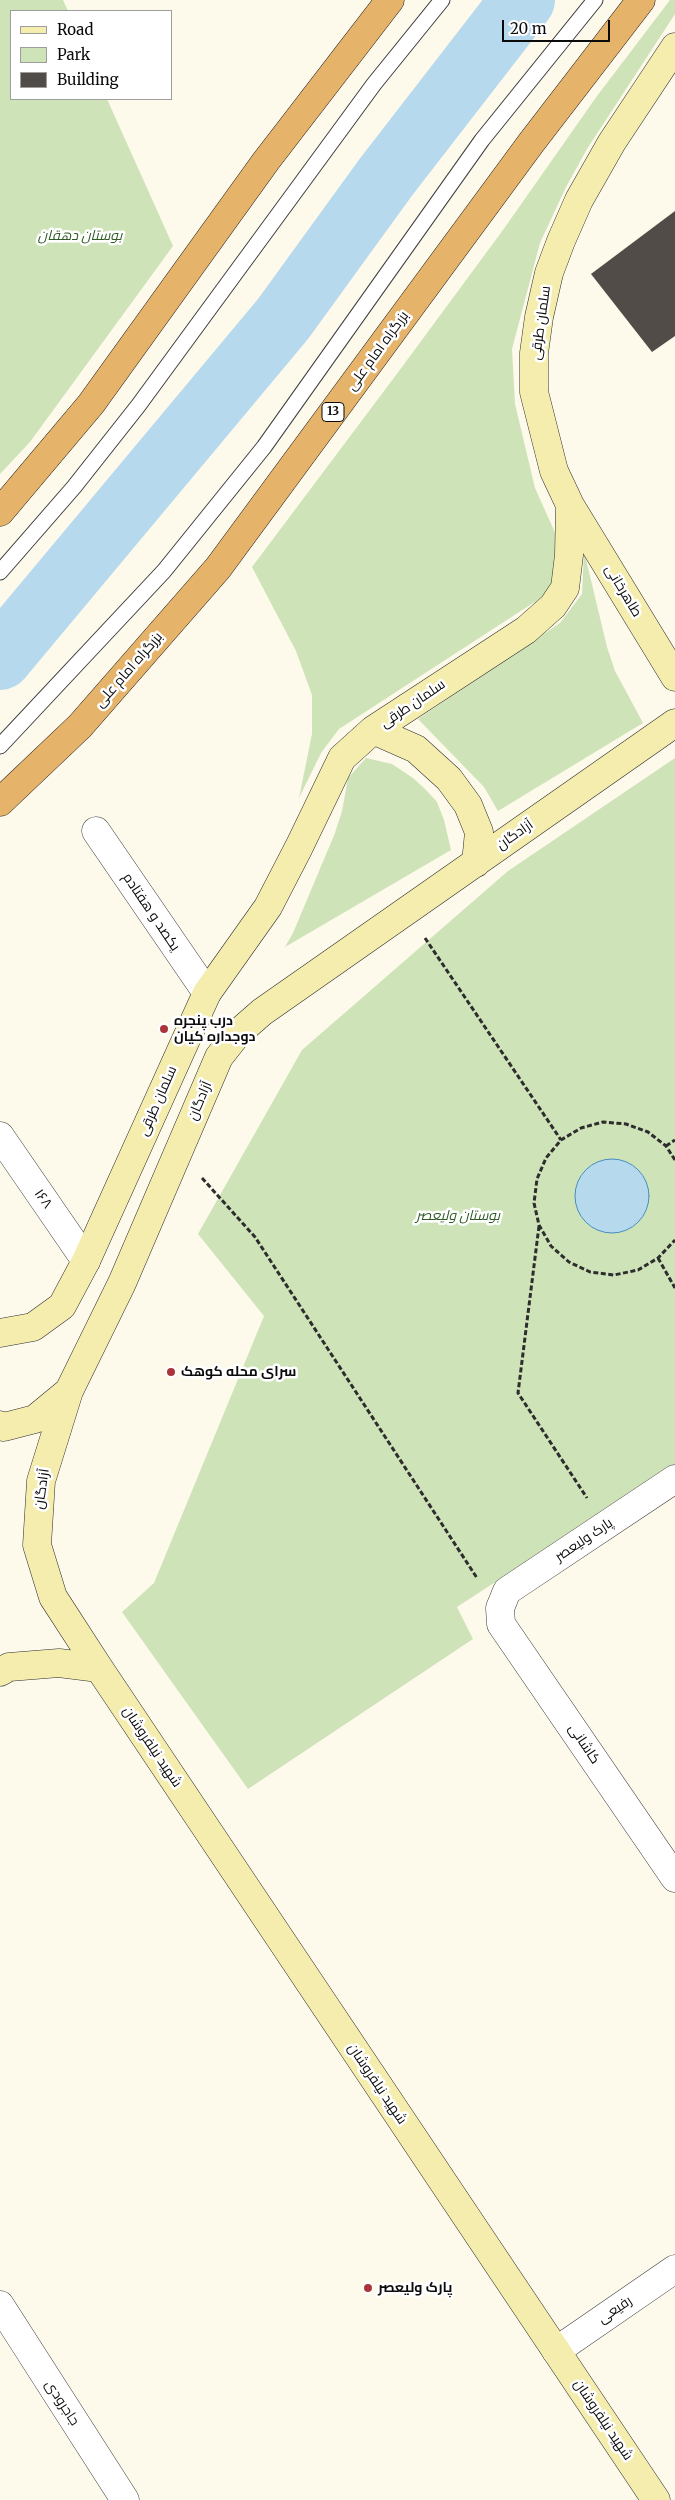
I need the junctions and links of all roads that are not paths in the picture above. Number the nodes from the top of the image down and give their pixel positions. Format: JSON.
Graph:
{"nodes":[{"id":1,"x":390,"y":0,"type":"edge"},
{"id":2,"x":442,"y":0,"type":"edge"},
{"id":3,"x":595,"y":0,"type":"edge"},
{"id":4,"x":641,"y":0,"type":"edge"},
{"id":5,"x":675,"y":47,"type":"edge"},
{"id":6,"x":570,"y":505,"type":"junction"},
{"id":7,"x":0,"y":512,"type":"edge"},
{"id":8,"x":0,"y":572,"type":"edge"},
{"id":9,"x":675,"y":677,"type":"edge"},
{"id":10,"x":675,"y":723,"type":"edge"},
{"id":11,"x":373,"y":730,"type":"junction"},
{"id":12,"x":0,"y":746,"type":"edge"},
{"id":13,"x":0,"y":802,"type":"edge"},
{"id":14,"x":96,"y":831,"type":"dead end"},
{"id":15,"x":476,"y":863,"type":"junction"},
{"id":16,"x":207,"y":993,"type":"junction"},
{"id":17,"x":0,"y":1136,"type":"edge"},
{"id":18,"x":86,"y":1261,"type":"junction"},
{"id":19,"x":0,"y":1333,"type":"edge"},
{"id":20,"x":69,"y":1391,"type":"junction"},
{"id":21,"x":0,"y":1425,"type":"edge"},
{"id":22,"x":675,"y":1479,"type":"edge"},
{"id":23,"x":500,"y":1611,"type":"joint"},
{"id":24,"x":99,"y":1668,"type":"junction"},
{"id":25,"x":0,"y":1672,"type":"edge"},
{"id":26,"x":675,"y":1878,"type":"edge"},
{"id":27,"x":675,"y":2269,"type":"edge"},
{"id":28,"x":0,"y":2305,"type":"edge"},
{"id":29,"x":556,"y":2351,"type":"junction"},
{"id":30,"x":125,"y":2500,"type":"edge"},
{"id":31,"x":656,"y":2500,"type":"edge"}],
"edges":[{"from":1,"to":7,"type":"highway"},
{"from":2,"to":8,"type":"lane"},
{"from":3,"to":12,"type":"lane"},
{"from":4,"to":13,"type":"highway","name":"بزرگراه امام علی","number":"13"},
{"from":5,"to":6,"type":"main road","name":"سلمان طرقی"},
{"from":6,"to":9,"type":"main road","name":"طاهرخانی"},
{"from":6,"to":11,"type":"main road","name":"سلمان طرقی"},
{"from":10,"to":15,"type":"main road","name":"آزادگان"},
{"from":11,"to":15,"type":"main road"},
{"from":11,"to":16,"type":"main road","name":"سلمان طرقی"},
{"from":14,"to":16,"type":"street","name":"یکصد و هفتادم"},
{"from":15,"to":20,"type":"main road","name":"آزادگان"},
{"from":16,"to":18,"type":"main road","name":"سلمان طرقی"},
{"from":17,"to":18,"type":"street","name":"۱۶۸"},
{"from":18,"to":19,"type":"main road","name":"سلمان طرقی"},
{"from":20,"to":21,"type":"main road"},
{"from":20,"to":24,"type":"main road","name":"آزادگان"},
{"from":22,"to":23,"type":"street","name":"پارک ولیعصر"},
{"from":23,"to":26,"type":"street","name":"کاشانی"},
{"from":24,"to":25,"type":"main road"},
{"from":24,"to":29,"type":"main road","name":"شهید نیلفروشان"},
{"from":27,"to":29,"type":"street","name":"رفیعی"},
{"from":28,"to":30,"type":"street","name":"جاجرودی"},
{"from":29,"to":31,"type":"main road","name":"شهید نیلفروشان"}]}
